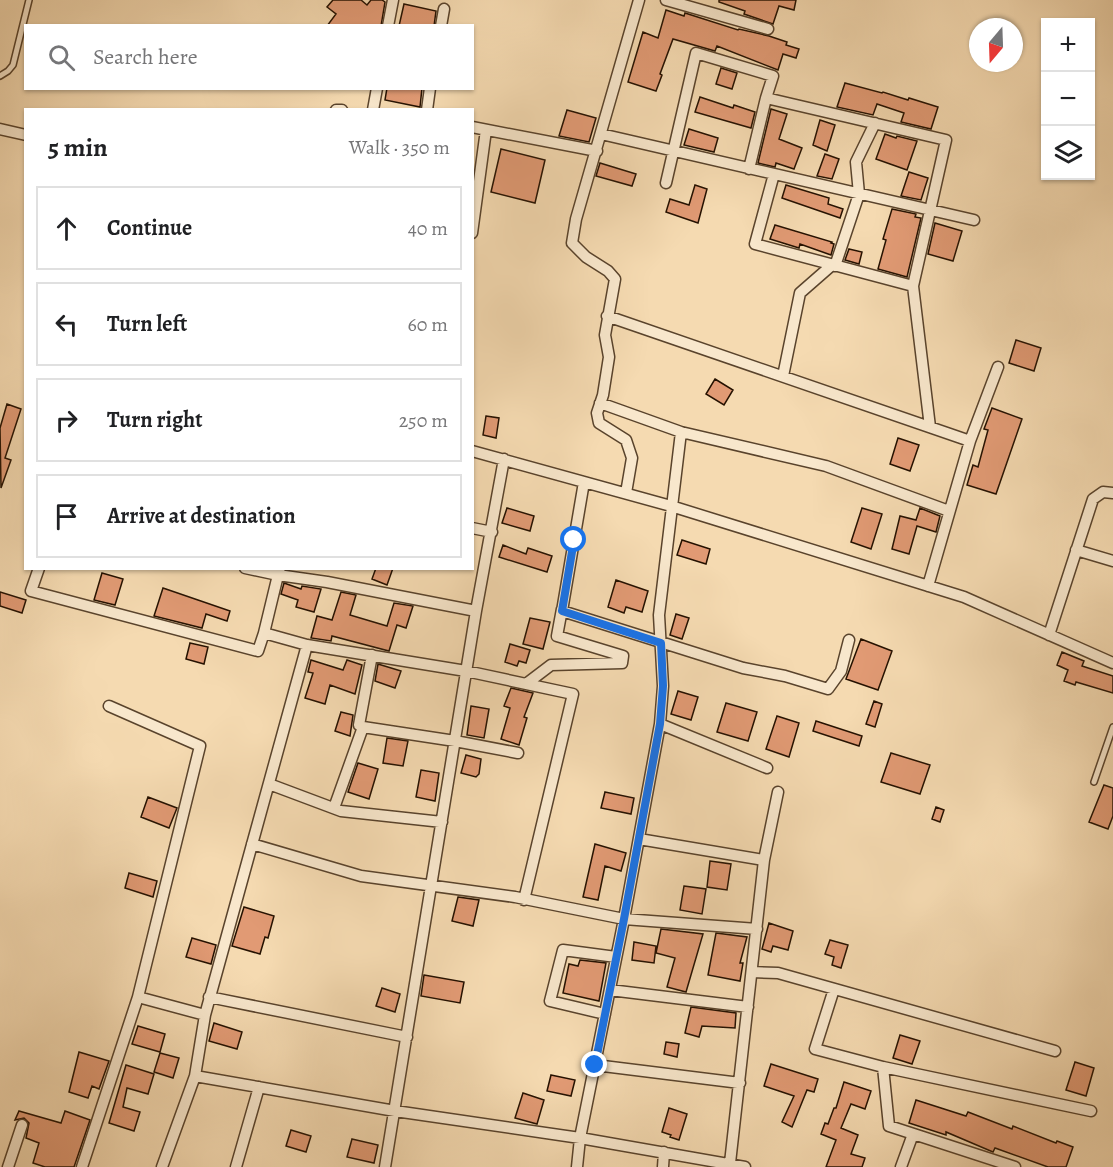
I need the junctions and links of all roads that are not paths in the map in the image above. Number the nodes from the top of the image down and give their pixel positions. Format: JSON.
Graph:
{"nodes":[{"id":1,"x":29,"y":0,"type":"edge"},
{"id":2,"x":393,"y":0,"type":"edge"},
{"id":3,"x":639,"y":0,"type":"edge"},
{"id":4,"x":666,"y":0,"type":"edge"},
{"id":5,"x":444,"y":9,"type":"dead end"},
{"id":6,"x":388,"y":24,"type":"edge"},
{"id":7,"x":441,"y":24,"type":"edge"},
{"id":8,"x":768,"y":30,"type":"dead end"},
{"id":9,"x":0,"y":75,"type":"edge"},
{"id":10,"x":377,"y":90,"type":"edge"},
{"id":11,"x":430,"y":90,"type":"edge"},
{"id":12,"x":766,"y":98,"type":"junction"},
{"id":13,"x":373,"y":108,"type":"edge"},
{"id":14,"x":427,"y":108,"type":"edge"},
{"id":15,"x":875,"y":123,"type":"junction"},
{"id":16,"x":474,"y":127,"type":"edge"},
{"id":17,"x":0,"y":129,"type":"edge"},
{"id":18,"x":486,"y":129,"type":"junction"},
{"id":19,"x":601,"y":134,"type":"junction"},
{"id":20,"x":24,"y":135,"type":"edge"},
{"id":21,"x":597,"y":151,"type":"junction"},
{"id":22,"x":674,"y":151,"type":"junction"},
{"id":23,"x":749,"y":168,"type":"junction"},
{"id":24,"x":774,"y":174,"type":"junction"},
{"id":25,"x":666,"y":183,"type":"dead end"},
{"id":26,"x":859,"y":194,"type":"junction"},
{"id":27,"x":930,"y":210,"type":"junction"},
{"id":28,"x":474,"y":218,"type":"edge"},
{"id":29,"x":974,"y":220,"type":"dead end"},
{"id":30,"x":834,"y":266,"type":"junction"},
{"id":31,"x":913,"y":286,"type":"junction"},
{"id":32,"x":608,"y":316,"type":"junction"},
{"id":33,"x":998,"y":367,"type":"dead end"},
{"id":34,"x":783,"y":376,"type":"junction"},
{"id":35,"x":600,"y":403,"type":"junction"},
{"id":36,"x":930,"y":427,"type":"junction"},
{"id":37,"x":681,"y":432,"type":"junction"},
{"id":38,"x":970,"y":441,"type":"junction"},
{"id":39,"x":474,"y":452,"type":"edge"},
{"id":40,"x":504,"y":459,"type":"junction"},
{"id":41,"x":584,"y":482,"type":"junction"},
{"id":42,"x":626,"y":493,"type":"junction"},
{"id":43,"x":1113,"y":493,"type":"edge"},
{"id":44,"x":671,"y":507,"type":"junction"},
{"id":45,"x":949,"y":511,"type":"junction"},
{"id":46,"x":474,"y":528,"type":"edge"},
{"id":47,"x":492,"y":532,"type":"junction"},
{"id":48,"x":1076,"y":550,"type":"junction"},
{"id":49,"x":1113,"y":561,"type":"edge"},
{"id":50,"x":38,"y":570,"type":"edge"},
{"id":51,"x":262,"y":570,"type":"edge"},
{"id":52,"x":279,"y":572,"type":"edge"},
{"id":53,"x":928,"y":586,"type":"junction"},
{"id":54,"x":562,"y":609,"type":"junction"},
{"id":55,"x":476,"y":611,"type":"junction"},
{"id":56,"x":264,"y":633,"type":"junction"},
{"id":57,"x":1049,"y":635,"type":"junction"},
{"id":58,"x":849,"y":640,"type":"dead end"},
{"id":59,"x":661,"y":643,"type":"junction"},
{"id":60,"x":307,"y":645,"type":"junction"},
{"id":61,"x":372,"y":656,"type":"junction"},
{"id":62,"x":1113,"y":663,"type":"edge"},
{"id":63,"x":466,"y":671,"type":"junction"},
{"id":64,"x":526,"y":684,"type":"junction"},
{"id":65,"x":109,"y":706,"type":"dead end"},
{"id":66,"x":660,"y":724,"type":"junction"},
{"id":67,"x":363,"y":727,"type":"junction"},
{"id":68,"x":1113,"y":727,"type":"edge"},
{"id":69,"x":455,"y":741,"type":"junction"},
{"id":70,"x":518,"y":753,"type":"dead end"},
{"id":71,"x":767,"y":768,"type":"dead end"},
{"id":72,"x":1094,"y":782,"type":"dead end"},
{"id":73,"x":269,"y":784,"type":"junction"},
{"id":74,"x":778,"y":792,"type":"dead end"},
{"id":75,"x":334,"y":808,"type":"junction"},
{"id":76,"x":442,"y":822,"type":"junction"},
{"id":77,"x":639,"y":839,"type":"junction"},
{"id":78,"x":252,"y":844,"type":"junction"},
{"id":79,"x":764,"y":860,"type":"junction"},
{"id":80,"x":432,"y":887,"type":"junction"},
{"id":81,"x":524,"y":900,"type":"junction"},
{"id":82,"x":624,"y":919,"type":"junction"},
{"id":83,"x":757,"y":929,"type":"junction"},
{"id":84,"x":616,"y":957,"type":"junction"},
{"id":85,"x":752,"y":972,"type":"junction"},
{"id":86,"x":834,"y":989,"type":"junction"},
{"id":87,"x":610,"y":990,"type":"junction"},
{"id":88,"x":138,"y":996,"type":"junction"},
{"id":89,"x":209,"y":997,"type":"junction"},
{"id":90,"x":748,"y":1007,"type":"junction"},
{"id":91,"x":605,"y":1014,"type":"junction"},
{"id":92,"x":205,"y":1015,"type":"junction"},
{"id":93,"x":407,"y":1037,"type":"junction"},
{"id":94,"x":1055,"y":1051,"type":"dead end"},
{"id":95,"x":595,"y":1065,"type":"junction"},
{"id":96,"x":884,"y":1067,"type":"junction"},
{"id":97,"x":195,"y":1076,"type":"junction"},
{"id":98,"x":740,"y":1083,"type":"junction"},
{"id":99,"x":259,"y":1087,"type":"junction"},
{"id":100,"x":1091,"y":1111,"type":"dead end"},
{"id":101,"x":395,"y":1112,"type":"junction"},
{"id":102,"x":22,"y":1125,"type":"dead end"},
{"id":103,"x":913,"y":1134,"type":"junction"},
{"id":104,"x":580,"y":1138,"type":"junction"},
{"id":105,"x":664,"y":1152,"type":"junction"},
{"id":106,"x":730,"y":1163,"type":"junction"},
{"id":107,"x":0,"y":1164,"type":"edge"},
{"id":108,"x":8,"y":1167,"type":"edge"},
{"id":109,"x":82,"y":1167,"type":"edge"},
{"id":110,"x":162,"y":1167,"type":"edge"},
{"id":111,"x":236,"y":1167,"type":"edge"},
{"id":112,"x":385,"y":1167,"type":"edge"},
{"id":113,"x":577,"y":1167,"type":"edge"},
{"id":114,"x":663,"y":1167,"type":"edge"},
{"id":115,"x":745,"y":1167,"type":"edge"},
{"id":116,"x":901,"y":1167,"type":"edge"},
{"id":117,"x":1015,"y":1167,"type":"edge"}],
"edges":[{"from":1,"to":9,"type":"lane"},
{"from":2,"to":6,"type":"street"},
{"from":3,"to":19,"type":"street"},
{"from":4,"to":8,"type":"street"},
{"from":5,"to":7,"type":"street"},
{"from":10,"to":13,"type":"street"},
{"from":11,"to":14,"type":"street"},
{"from":12,"to":15,"type":"street"},
{"from":12,"to":22,"type":"street"},
{"from":12,"to":23,"type":"street"},
{"from":15,"to":26,"type":"street"},
{"from":15,"to":27,"type":"street"},
{"from":16,"to":18,"type":"street"},
{"from":17,"to":20,"type":"street"},
{"from":18,"to":21,"type":"street"},
{"from":18,"to":28,"type":"street"},
{"from":19,"to":21,"type":"street"},
{"from":19,"to":22,"type":"street"},
{"from":21,"to":32,"type":"street"},
{"from":22,"to":23,"type":"street"},
{"from":22,"to":25,"type":"street"},
{"from":23,"to":24,"type":"street"},
{"from":24,"to":26,"type":"street"},
{"from":24,"to":30,"type":"street"},
{"from":26,"to":27,"type":"street"},
{"from":26,"to":30,"type":"street"},
{"from":27,"to":29,"type":"street"},
{"from":27,"to":31,"type":"street"},
{"from":30,"to":31,"type":"street"},
{"from":30,"to":34,"type":"street"},
{"from":31,"to":36,"type":"street"},
{"from":32,"to":34,"type":"street"},
{"from":32,"to":35,"type":"street"},
{"from":33,"to":38,"type":"street"},
{"from":34,"to":36,"type":"street"},
{"from":35,"to":37,"type":"street"},
{"from":35,"to":42,"type":"street"},
{"from":36,"to":38,"type":"street"},
{"from":37,"to":44,"type":"street"},
{"from":37,"to":45,"type":"street"},
{"from":38,"to":45,"type":"street"},
{"from":39,"to":40,"type":"street"},
{"from":40,"to":41,"type":"street"},
{"from":40,"to":47,"type":"street"},
{"from":41,"to":42,"type":"street"},
{"from":41,"to":54,"type":"street"},
{"from":42,"to":44,"type":"street"},
{"from":43,"to":48,"type":"street"},
{"from":44,"to":53,"type":"street"},
{"from":44,"to":59,"type":"street"},
{"from":45,"to":53,"type":"street"},
{"from":46,"to":47,"type":"street"},
{"from":47,"to":55,"type":"street"},
{"from":48,"to":49,"type":"street"},
{"from":48,"to":57,"type":"street"},
{"from":50,"to":56,"type":"street"},
{"from":51,"to":52,"type":"street"},
{"from":52,"to":55,"type":"street"},
{"from":52,"to":56,"type":"street"},
{"from":53,"to":57,"type":"street"},
{"from":54,"to":59,"type":"street"},
{"from":54,"to":64,"type":"street"},
{"from":55,"to":63,"type":"street"},
{"from":56,"to":60,"type":"street"},
{"from":57,"to":62,"type":"street"},
{"from":58,"to":59,"type":"street"},
{"from":59,"to":66,"type":"street"},
{"from":60,"to":61,"type":"street"},
{"from":60,"to":73,"type":"street"},
{"from":61,"to":63,"type":"street"},
{"from":61,"to":67,"type":"street"},
{"from":63,"to":64,"type":"street"},
{"from":63,"to":69,"type":"street"},
{"from":64,"to":81,"type":"street"},
{"from":65,"to":88,"type":"street"},
{"from":66,"to":71,"type":"street"},
{"from":66,"to":77,"type":"street"},
{"from":67,"to":69,"type":"street"},
{"from":67,"to":75,"type":"street"},
{"from":68,"to":72,"type":"lane"},
{"from":69,"to":70,"type":"street"},
{"from":69,"to":76,"type":"street"},
{"from":73,"to":75,"type":"street"},
{"from":73,"to":78,"type":"street"},
{"from":74,"to":79,"type":"street"},
{"from":75,"to":76,"type":"street"},
{"from":76,"to":80,"type":"street"},
{"from":77,"to":79,"type":"street"},
{"from":77,"to":82,"type":"street"},
{"from":78,"to":80,"type":"street"},
{"from":78,"to":89,"type":"street"},
{"from":79,"to":83,"type":"street"},
{"from":80,"to":81,"type":"street"},
{"from":80,"to":93,"type":"street"},
{"from":81,"to":82,"type":"street"},
{"from":82,"to":83,"type":"street"},
{"from":82,"to":84,"type":"street"},
{"from":83,"to":85,"type":"street"},
{"from":84,"to":87,"type":"street"},
{"from":84,"to":91,"type":"street"},
{"from":85,"to":86,"type":"street"},
{"from":85,"to":90,"type":"street"},
{"from":86,"to":94,"type":"street"},
{"from":86,"to":96,"type":"street"},
{"from":87,"to":90,"type":"street"},
{"from":87,"to":91,"type":"street"},
{"from":88,"to":92,"type":"street"},
{"from":88,"to":109,"type":"street"},
{"from":89,"to":92,"type":"street"},
{"from":89,"to":93,"type":"street"},
{"from":90,"to":98,"type":"street"},
{"from":91,"to":95,"type":"street"},
{"from":92,"to":97,"type":"street"},
{"from":93,"to":101,"type":"street"},
{"from":95,"to":98,"type":"street"},
{"from":95,"to":104,"type":"street"},
{"from":96,"to":100,"type":"street"},
{"from":96,"to":103,"type":"street"},
{"from":97,"to":99,"type":"street"},
{"from":97,"to":110,"type":"street"},
{"from":98,"to":106,"type":"street"},
{"from":99,"to":101,"type":"street"},
{"from":99,"to":111,"type":"street"},
{"from":101,"to":104,"type":"street"},
{"from":101,"to":112,"type":"street"},
{"from":102,"to":108,"type":"street"},
{"from":103,"to":116,"type":"street"},
{"from":103,"to":117,"type":"street"},
{"from":104,"to":105,"type":"street"},
{"from":104,"to":113,"type":"street"},
{"from":105,"to":106,"type":"street"},
{"from":105,"to":114,"type":"street"},
{"from":106,"to":115,"type":"street"},
{"from":107,"to":108,"type":"street"}]}
